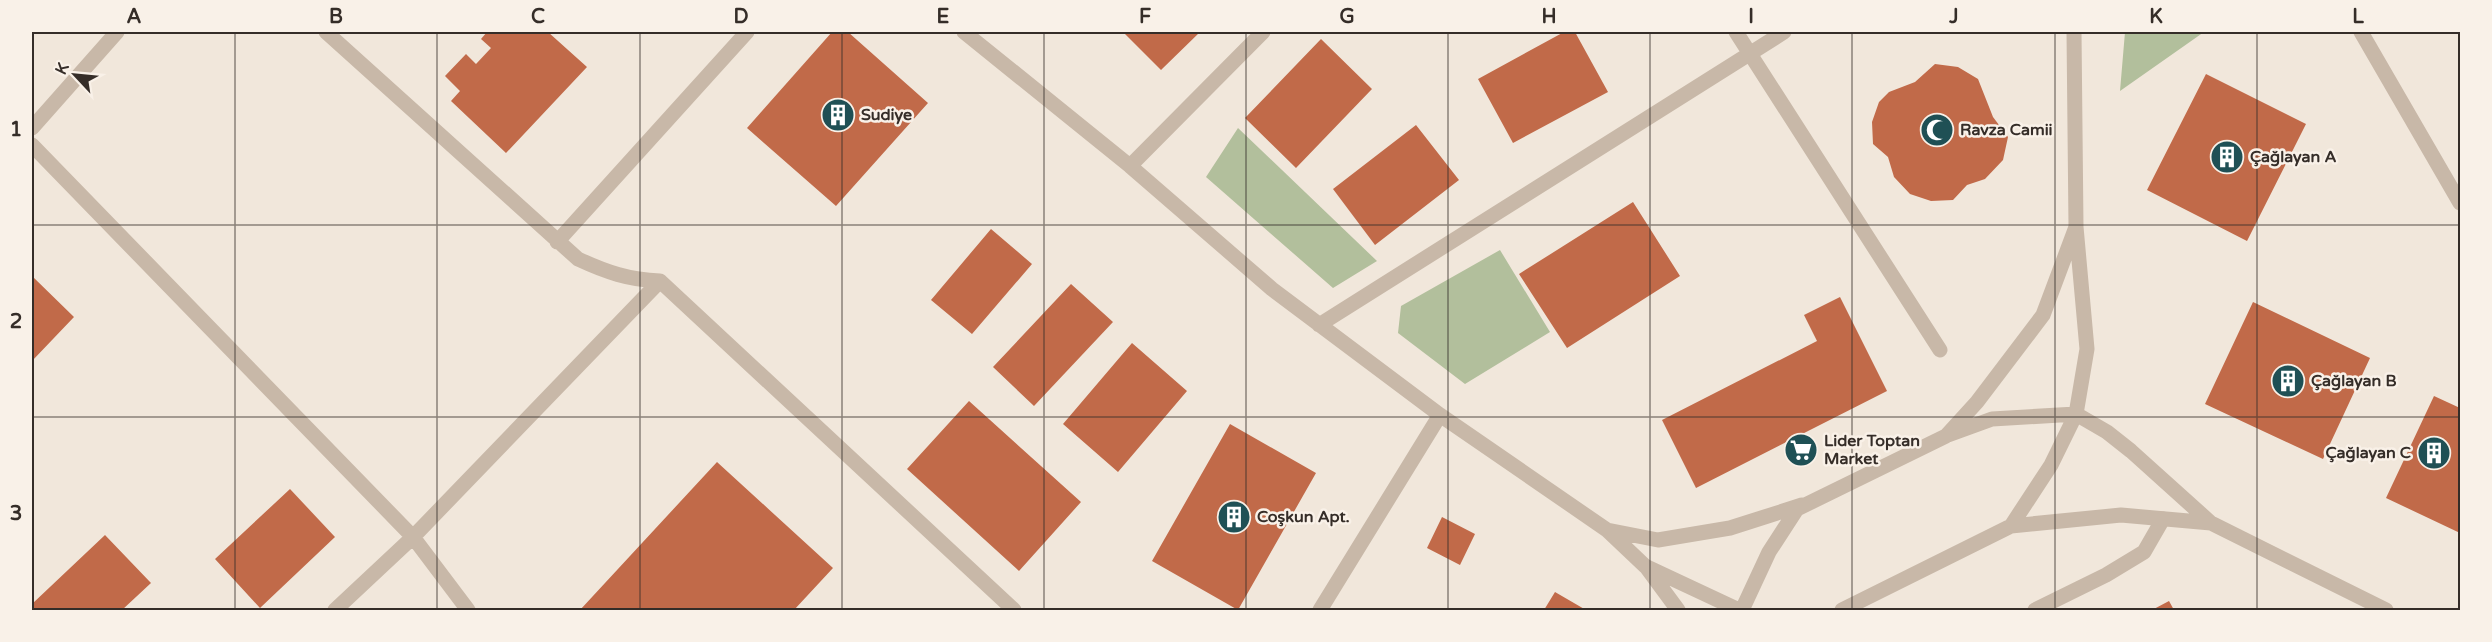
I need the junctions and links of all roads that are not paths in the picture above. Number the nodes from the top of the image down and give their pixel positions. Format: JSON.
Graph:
{"nodes":[{"id":1,"x":117,"y":32,"type":"edge"},
{"id":2,"x":326,"y":32,"type":"edge"},
{"id":3,"x":747,"y":32,"type":"edge"},
{"id":4,"x":964,"y":32,"type":"edge"},
{"id":5,"x":1263,"y":32,"type":"edge"},
{"id":6,"x":1736,"y":32,"type":"edge"},
{"id":7,"x":1784,"y":32,"type":"edge"},
{"id":8,"x":2074,"y":32,"type":"edge"},
{"id":9,"x":2361,"y":32,"type":"edge"},
{"id":10,"x":1750,"y":54,"type":"junction"},
{"id":11,"x":32,"y":128,"type":"edge"},
{"id":12,"x":32,"y":145,"type":"edge"},
{"id":13,"x":1130,"y":166,"type":"junction"},
{"id":14,"x":2460,"y":202,"type":"edge"},
{"id":15,"x":2076,"y":228,"type":"junction"},
{"id":16,"x":557,"y":242,"type":"junction"},
{"id":17,"x":660,"y":281,"type":"junction"},
{"id":18,"x":1319,"y":325,"type":"junction"},
{"id":19,"x":1940,"y":350,"type":"dead end"},
{"id":20,"x":2076,"y":414,"type":"junction"},
{"id":21,"x":1440,"y":415,"type":"junction"},
{"id":22,"x":1946,"y":436,"type":"junction"},
{"id":23,"x":1804,"y":504,"type":"junction"},
{"id":24,"x":2163,"y":519,"type":"junction"},
{"id":25,"x":2211,"y":523,"type":"junction"},
{"id":26,"x":2011,"y":526,"type":"junction"},
{"id":27,"x":1607,"y":530,"type":"junction"},
{"id":28,"x":412,"y":537,"type":"junction"},
{"id":29,"x":1645,"y":566,"type":"junction"},
{"id":30,"x":335,"y":610,"type":"edge"},
{"id":31,"x":468,"y":610,"type":"edge"},
{"id":32,"x":1014,"y":610,"type":"edge"},
{"id":33,"x":1320,"y":610,"type":"edge"},
{"id":34,"x":1678,"y":610,"type":"edge"},
{"id":35,"x":1741,"y":610,"type":"edge"},
{"id":36,"x":1842,"y":610,"type":"edge"},
{"id":37,"x":2035,"y":610,"type":"edge"},
{"id":38,"x":2386,"y":610,"type":"edge"}],
"edges":[{"from":1,"to":11,"type":"street"},
{"from":2,"to":16,"type":"street"},
{"from":3,"to":16,"type":"street"},
{"from":4,"to":13,"type":"street"},
{"from":5,"to":13,"type":"street"},
{"from":6,"to":10,"type":"street"},
{"from":7,"to":10,"type":"street"},
{"from":8,"to":15,"type":"street"},
{"from":9,"to":14,"type":"street"},
{"from":10,"to":18,"type":"street"},
{"from":10,"to":19,"type":"street"},
{"from":12,"to":28,"type":"street"},
{"from":13,"to":18,"type":"street"},
{"from":15,"to":20,"type":"street"},
{"from":15,"to":22,"type":"street"},
{"from":16,"to":17,"type":"street"},
{"from":17,"to":28,"type":"street"},
{"from":17,"to":32,"type":"street"},
{"from":18,"to":21,"type":"street"},
{"from":20,"to":22,"type":"street"},
{"from":20,"to":25,"type":"street"},
{"from":20,"to":26,"type":"street"},
{"from":21,"to":27,"type":"street"},
{"from":21,"to":33,"type":"street"},
{"from":22,"to":23,"type":"street"},
{"from":23,"to":27,"type":"street"},
{"from":23,"to":35,"type":"street"},
{"from":24,"to":25,"type":"street"},
{"from":24,"to":26,"type":"street"},
{"from":24,"to":37,"type":"street"},
{"from":25,"to":38,"type":"street"},
{"from":26,"to":36,"type":"street"},
{"from":27,"to":29,"type":"street"},
{"from":28,"to":30,"type":"street"},
{"from":28,"to":31,"type":"street"},
{"from":29,"to":34,"type":"street"},
{"from":29,"to":35,"type":"street"}]}
